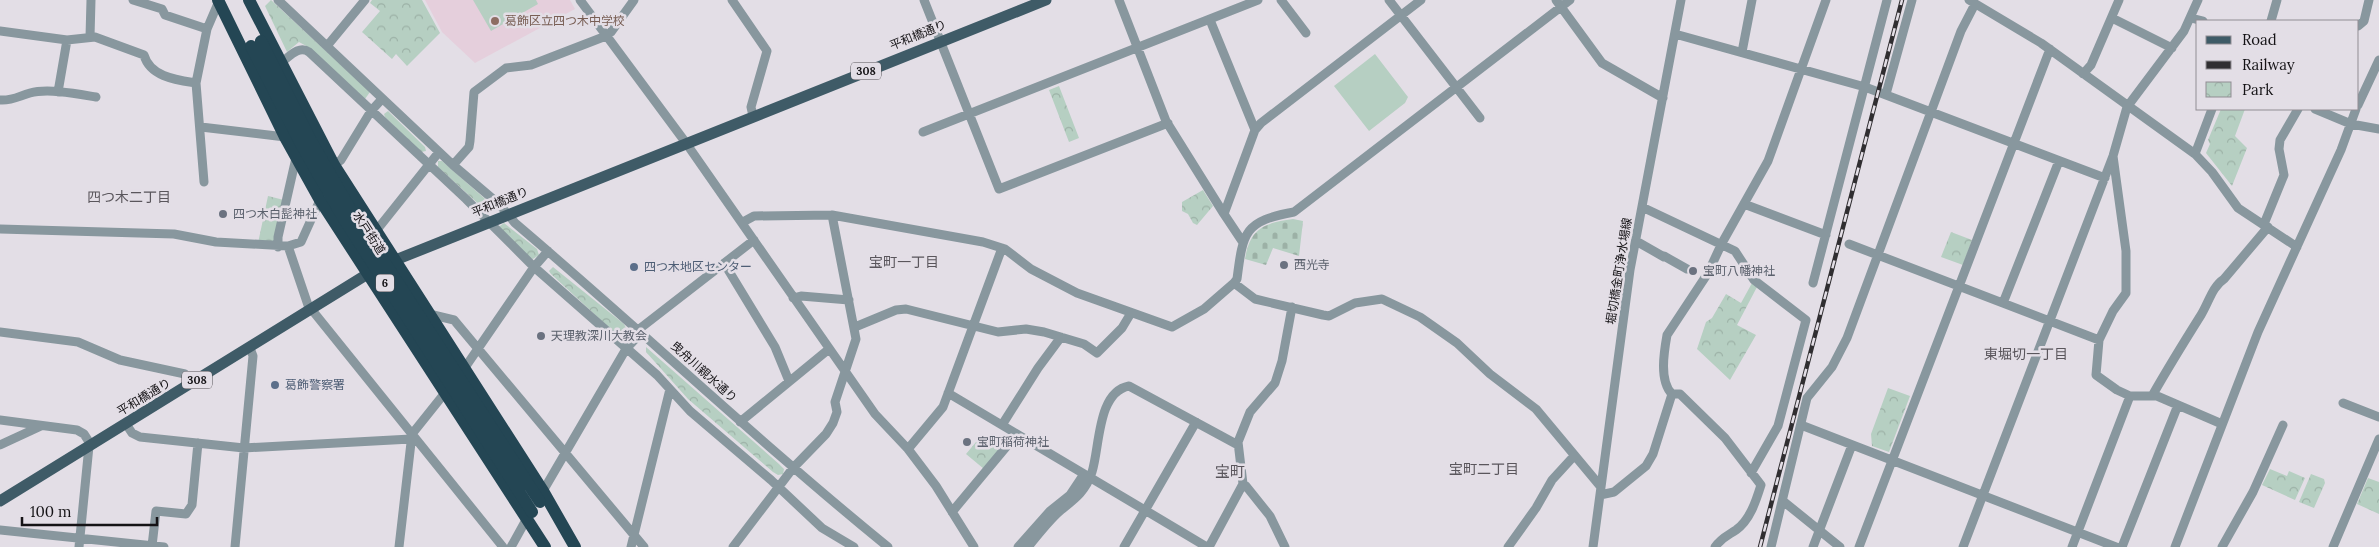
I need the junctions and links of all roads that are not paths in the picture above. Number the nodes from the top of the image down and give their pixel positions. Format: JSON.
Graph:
{"nodes":[{"id":1,"x":91,"y":0,"type":"edge"},
{"id":2,"x":132,"y":0,"type":"edge"},
{"id":3,"x":221,"y":0,"type":"edge"},
{"id":4,"x":242,"y":0,"type":"edge"},
{"id":5,"x":249,"y":0,"type":"edge"},
{"id":6,"x":278,"y":0,"type":"edge"},
{"id":7,"x":365,"y":0,"type":"edge"},
{"id":8,"x":580,"y":0,"type":"edge"},
{"id":9,"x":634,"y":0,"type":"edge"},
{"id":10,"x":732,"y":0,"type":"edge"},
{"id":11,"x":924,"y":0,"type":"edge"},
{"id":12,"x":1046,"y":0,"type":"edge"},
{"id":13,"x":1119,"y":0,"type":"edge"},
{"id":14,"x":1258,"y":0,"type":"edge"},
{"id":15,"x":1281,"y":0,"type":"edge"},
{"id":16,"x":1389,"y":0,"type":"edge"},
{"id":17,"x":1421,"y":0,"type":"edge"},
{"id":18,"x":1570,"y":0,"type":"edge"},
{"id":19,"x":1681,"y":0,"type":"edge"},
{"id":20,"x":1752,"y":0,"type":"edge"},
{"id":21,"x":1826,"y":0,"type":"edge"},
{"id":22,"x":1887,"y":0,"type":"edge"},
{"id":23,"x":1912,"y":0,"type":"edge"},
{"id":24,"x":2119,"y":0,"type":"edge"},
{"id":25,"x":2198,"y":0,"type":"edge"},
{"id":26,"x":2277,"y":0,"type":"edge"},
{"id":27,"x":2369,"y":0,"type":"edge"},
{"id":28,"x":1972,"y":2,"type":"edge"},
{"id":29,"x":1559,"y":3,"type":"edge"},
{"id":30,"x":1401,"y":15,"type":"junction"},
{"id":31,"x":2112,"y":18,"type":"junction"},
{"id":32,"x":2191,"y":18,"type":"junction"},
{"id":33,"x":1210,"y":20,"type":"junction"},
{"id":34,"x":2199,"y":20,"type":"edge"},
{"id":35,"x":2271,"y":20,"type":"edge"},
{"id":36,"x":2359,"y":25,"type":"edge"},
{"id":37,"x":207,"y":29,"type":"junction"},
{"id":38,"x":0,"y":31,"type":"edge"},
{"id":39,"x":1306,"y":33,"type":"dead end"},
{"id":40,"x":1675,"y":34,"type":"junction"},
{"id":41,"x":606,"y":36,"type":"junction"},
{"id":42,"x":90,"y":37,"type":"junction"},
{"id":43,"x":67,"y":40,"type":"junction"},
{"id":44,"x":941,"y":41,"type":"junction"},
{"id":45,"x":256,"y":44,"type":"junction"},
{"id":46,"x":327,"y":46,"type":"junction"},
{"id":47,"x":1137,"y":48,"type":"junction"},
{"id":48,"x":2172,"y":48,"type":"junction"},
{"id":49,"x":2050,"y":49,"type":"junction"},
{"id":50,"x":1742,"y":52,"type":"junction"},
{"id":51,"x":2379,"y":60,"type":"edge"},
{"id":52,"x":282,"y":62,"type":"junction"},
{"id":53,"x":1802,"y":68,"type":"junction"},
{"id":54,"x":2083,"y":74,"type":"junction"},
{"id":55,"x":196,"y":83,"type":"junction"},
{"id":56,"x":1456,"y":87,"type":"junction"},
{"id":57,"x":1865,"y":87,"type":"junction"},
{"id":58,"x":58,"y":92,"type":"junction"},
{"id":59,"x":1886,"y":94,"type":"junction"},
{"id":60,"x":96,"y":97,"type":"dead end"},
{"id":61,"x":1663,"y":98,"type":"junction"},
{"id":62,"x":382,"y":99,"type":"junction"},
{"id":63,"x":0,"y":100,"type":"edge"},
{"id":64,"x":2359,"y":103,"type":"edge"},
{"id":65,"x":2127,"y":107,"type":"junction"},
{"id":66,"x":2212,"y":110,"type":"edge"},
{"id":67,"x":2297,"y":110,"type":"edge"},
{"id":68,"x":2317,"y":110,"type":"edge"},
{"id":69,"x":2356,"y":110,"type":"edge"},
{"id":70,"x":371,"y":111,"type":"junction"},
{"id":71,"x":1931,"y":113,"type":"junction"},
{"id":72,"x":969,"y":114,"type":"junction"},
{"id":73,"x":753,"y":116,"type":"junction"},
{"id":74,"x":1480,"y":118,"type":"dead end"},
{"id":75,"x":1168,"y":123,"type":"junction"},
{"id":76,"x":2351,"y":124,"type":"junction"},
{"id":77,"x":201,"y":127,"type":"junction"},
{"id":78,"x":2379,"y":129,"type":"edge"},
{"id":79,"x":1254,"y":130,"type":"junction"},
{"id":80,"x":924,"y":132,"type":"dead end"},
{"id":81,"x":285,"y":137,"type":"junction"},
{"id":82,"x":686,"y":143,"type":"junction"},
{"id":83,"x":2014,"y":143,"type":"junction"},
{"id":84,"x":439,"y":152,"type":"junction"},
{"id":85,"x":2195,"y":154,"type":"junction"},
{"id":86,"x":2113,"y":156,"type":"junction"},
{"id":87,"x":296,"y":158,"type":"junction"},
{"id":88,"x":2059,"y":161,"type":"junction"},
{"id":89,"x":429,"y":164,"type":"junction"},
{"id":90,"x":334,"y":165,"type":"junction"},
{"id":91,"x":453,"y":165,"type":"junction"},
{"id":92,"x":2105,"y":178,"type":"junction"},
{"id":93,"x":204,"y":182,"type":"dead end"},
{"id":94,"x":320,"y":200,"type":"junction"},
{"id":95,"x":1744,"y":204,"type":"junction"},
{"id":96,"x":1642,"y":206,"type":"junction"},
{"id":97,"x":507,"y":214,"type":"junction"},
{"id":98,"x":1224,"y":214,"type":"junction"},
{"id":99,"x":832,"y":215,"type":"junction"},
{"id":100,"x":487,"y":221,"type":"junction"},
{"id":101,"x":743,"y":222,"type":"junction"},
{"id":102,"x":2266,"y":226,"type":"junction"},
{"id":103,"x":0,"y":229,"type":"edge"},
{"id":104,"x":376,"y":231,"type":"junction"},
{"id":105,"x":1826,"y":235,"type":"junction"},
{"id":106,"x":754,"y":240,"type":"junction"},
{"id":107,"x":1242,"y":241,"type":"junction"},
{"id":108,"x":1636,"y":242,"type":"junction"},
{"id":109,"x":1722,"y":244,"type":"junction"},
{"id":110,"x":1849,"y":244,"type":"dead end"},
{"id":111,"x":283,"y":246,"type":"junction"},
{"id":112,"x":2297,"y":247,"type":"junction"},
{"id":113,"x":1002,"y":248,"type":"junction"},
{"id":114,"x":548,"y":251,"type":"junction"},
{"id":115,"x":1878,"y":255,"type":"junction"},
{"id":116,"x":394,"y":259,"type":"junction"},
{"id":117,"x":724,"y":263,"type":"junction"},
{"id":118,"x":534,"y":267,"type":"junction"},
{"id":119,"x":1687,"y":269,"type":"dead end"},
{"id":120,"x":368,"y":274,"type":"junction"},
{"id":121,"x":1234,"y":283,"type":"junction"},
{"id":122,"x":1813,"y":283,"type":"dead end"},
{"id":123,"x":1959,"y":286,"type":"junction"},
{"id":124,"x":794,"y":298,"type":"junction"},
{"id":125,"x":849,"y":300,"type":"junction"},
{"id":126,"x":2003,"y":303,"type":"junction"},
{"id":127,"x":1292,"y":307,"type":"junction"},
{"id":128,"x":311,"y":310,"type":"junction"},
{"id":129,"x":1131,"y":313,"type":"junction"},
{"id":130,"x":429,"y":314,"type":"junction"},
{"id":131,"x":2050,"y":321,"type":"junction"},
{"id":132,"x":972,"y":325,"type":"junction"},
{"id":133,"x":855,"y":327,"type":"junction"},
{"id":134,"x":0,"y":332,"type":"edge"},
{"id":135,"x":640,"y":332,"type":"junction"},
{"id":136,"x":1061,"y":337,"type":"junction"},
{"id":137,"x":2099,"y":340,"type":"junction"},
{"id":138,"x":250,"y":348,"type":"junction"},
{"id":139,"x":626,"y":349,"type":"junction"},
{"id":140,"x":829,"y":349,"type":"junction"},
{"id":141,"x":479,"y":350,"type":"junction"},
{"id":142,"x":464,"y":369,"type":"junction"},
{"id":143,"x":845,"y":370,"type":"junction"},
{"id":144,"x":789,"y":381,"type":"junction"},
{"id":145,"x":192,"y":384,"type":"junction"},
{"id":146,"x":670,"y":389,"type":"junction"},
{"id":147,"x":948,"y":393,"type":"junction"},
{"id":148,"x":444,"y":394,"type":"junction"},
{"id":149,"x":1672,"y":394,"type":"junction"},
{"id":150,"x":2130,"y":396,"type":"junction"},
{"id":151,"x":2152,"y":396,"type":"junction"},
{"id":152,"x":2343,"y":403,"type":"dead end"},
{"id":153,"x":2178,"y":405,"type":"junction"},
{"id":154,"x":2379,"y":417,"type":"edge"},
{"id":155,"x":0,"y":420,"type":"edge"},
{"id":156,"x":740,"y":422,"type":"junction"},
{"id":157,"x":1196,"y":422,"type":"junction"},
{"id":158,"x":126,"y":424,"type":"junction"},
{"id":159,"x":2222,"y":424,"type":"junction"},
{"id":160,"x":42,"y":425,"type":"junction"},
{"id":161,"x":1002,"y":425,"type":"junction"},
{"id":162,"x":1801,"y":425,"type":"junction"},
{"id":163,"x":2283,"y":425,"type":"dead end"},
{"id":164,"x":1018,"y":434,"type":"junction"},
{"id":165,"x":411,"y":436,"type":"junction"},
{"id":166,"x":2379,"y":439,"type":"edge"},
{"id":167,"x":198,"y":443,"type":"junction"},
{"id":168,"x":0,"y":445,"type":"edge"},
{"id":169,"x":90,"y":445,"type":"junction"},
{"id":170,"x":1238,"y":445,"type":"junction"},
{"id":171,"x":1852,"y":446,"type":"junction"},
{"id":172,"x":244,"y":448,"type":"junction"},
{"id":173,"x":908,"y":449,"type":"junction"},
{"id":174,"x":566,"y":453,"type":"junction"},
{"id":175,"x":1574,"y":456,"type":"junction"},
{"id":176,"x":1892,"y":461,"type":"junction"},
{"id":177,"x":792,"y":468,"type":"junction"},
{"id":178,"x":1751,"y":473,"type":"junction"},
{"id":179,"x":1087,"y":476,"type":"junction"},
{"id":180,"x":1243,"y":484,"type":"junction"},
{"id":181,"x":779,"y":488,"type":"junction"},
{"id":182,"x":1601,"y":491,"type":"junction"},
{"id":183,"x":1983,"y":496,"type":"junction"},
{"id":184,"x":0,"y":501,"type":"edge"},
{"id":185,"x":1783,"y":501,"type":"junction"},
{"id":186,"x":535,"y":506,"type":"junction"},
{"id":187,"x":1144,"y":510,"type":"junction"},
{"id":188,"x":952,"y":512,"type":"junction"},
{"id":189,"x":0,"y":530,"type":"edge"},
{"id":190,"x":1819,"y":532,"type":"junction"},
{"id":191,"x":2078,"y":532,"type":"junction"},
{"id":192,"x":635,"y":533,"type":"junction"},
{"id":193,"x":79,"y":543,"type":"edge"},
{"id":194,"x":738,"y":545,"type":"edge"},
{"id":195,"x":152,"y":546,"type":"edge"},
{"id":196,"x":164,"y":547,"type":"edge"},
{"id":197,"x":234,"y":547,"type":"edge"},
{"id":198,"x":399,"y":547,"type":"edge"},
{"id":199,"x":503,"y":547,"type":"edge"},
{"id":200,"x":511,"y":547,"type":"edge"},
{"id":201,"x":545,"y":547,"type":"edge"},
{"id":202,"x":554,"y":547,"type":"edge"},
{"id":203,"x":569,"y":547,"type":"edge"},
{"id":204,"x":575,"y":547,"type":"edge"},
{"id":205,"x":631,"y":547,"type":"edge"},
{"id":206,"x":644,"y":547,"type":"edge"},
{"id":207,"x":854,"y":547,"type":"edge"},
{"id":208,"x":888,"y":547,"type":"edge"},
{"id":209,"x":974,"y":547,"type":"edge"},
{"id":210,"x":1018,"y":547,"type":"edge"},
{"id":211,"x":1028,"y":547,"type":"edge"},
{"id":212,"x":1124,"y":547,"type":"edge"},
{"id":213,"x":1208,"y":547,"type":"edge"},
{"id":214,"x":1285,"y":547,"type":"edge"},
{"id":215,"x":1508,"y":547,"type":"edge"},
{"id":216,"x":1593,"y":547,"type":"edge"},
{"id":217,"x":1714,"y":547,"type":"edge"},
{"id":218,"x":1771,"y":547,"type":"edge"},
{"id":219,"x":1813,"y":547,"type":"edge"},
{"id":220,"x":1840,"y":547,"type":"edge"},
{"id":221,"x":1859,"y":547,"type":"edge"},
{"id":222,"x":1963,"y":547,"type":"edge"},
{"id":223,"x":2072,"y":547,"type":"edge"},
{"id":224,"x":2116,"y":547,"type":"edge"},
{"id":225,"x":2122,"y":547,"type":"edge"},
{"id":226,"x":2175,"y":547,"type":"edge"},
{"id":227,"x":2222,"y":547,"type":"edge"},
{"id":228,"x":2332,"y":547,"type":"edge"}],
"edges":[{"from":1,"to":42,"type":"street"},
{"from":2,"to":37,"type":"street"},
{"from":3,"to":37,"type":"street"},
{"from":3,"to":45,"type":"highway","name":"水戸街道","number":"6"},
{"from":3,"to":81,"type":"highway"},
{"from":4,"to":45,"type":"highway","name":"水戸街道","number":"6"},
{"from":5,"to":52,"type":"highway"},
{"from":6,"to":46,"type":"street","name":"曳舟川親水通り"},
{"from":7,"to":46,"type":"street"},
{"from":8,"to":41,"type":"street"},
{"from":9,"to":41,"type":"street"},
{"from":10,"to":73,"type":"street"},
{"from":11,"to":44,"type":"street"},
{"from":12,"to":44,"type":"main road","name":"平和橋通り","number":"308"},
{"from":13,"to":47,"type":"street"},
{"from":14,"to":33,"type":"street"},
{"from":15,"to":39,"type":"street"},
{"from":16,"to":30,"type":"street"},
{"from":17,"to":30,"type":"street"},
{"from":18,"to":29,"type":"street"},
{"from":19,"to":40,"type":"street","name":"堀切橋金町浄水場線"},
{"from":20,"to":50,"type":"street"},
{"from":21,"to":53,"type":"street"},
{"from":22,"to":57,"type":"street"},
{"from":23,"to":59,"type":"street"},
{"from":24,"to":31,"type":"street"},
{"from":25,"to":32,"type":"street"},
{"from":26,"to":35,"type":"street"},
{"from":27,"to":36,"type":"street"},
{"from":28,"to":49,"type":"street"},
{"from":28,"to":71,"type":"street"},
{"from":29,"to":56,"type":"street"},
{"from":29,"to":61,"type":"street"},
{"from":30,"to":56,"type":"street"},
{"from":30,"to":79,"type":"street"},
{"from":31,"to":48,"type":"street"},
{"from":31,"to":54,"type":"street"},
{"from":32,"to":34,"type":"street"},
{"from":32,"to":48,"type":"street"},
{"from":33,"to":47,"type":"street"},
{"from":33,"to":79,"type":"street"},
{"from":37,"to":55,"type":"street"},
{"from":38,"to":43,"type":"street"},
{"from":40,"to":50,"type":"street"},
{"from":40,"to":61,"type":"street","name":"堀切橋金町浄水場線"},
{"from":41,"to":82,"type":"street"},
{"from":41,"to":91,"type":"street"},
{"from":42,"to":43,"type":"street"},
{"from":42,"to":55,"type":"street"},
{"from":43,"to":58,"type":"street"},
{"from":44,"to":72,"type":"street"},
{"from":44,"to":73,"type":"main road","name":"平和橋通り","number":"308"},
{"from":45,"to":186,"type":"highway","name":"水戸街道","number":"6","bridge":true},
{"from":46,"to":62,"type":"street","name":"曳舟川親水通り"},
{"from":47,"to":72,"type":"street"},
{"from":47,"to":75,"type":"street"},
{"from":48,"to":65,"type":"street"},
{"from":49,"to":54,"type":"street"},
{"from":49,"to":83,"type":"street"},
{"from":50,"to":53,"type":"street"},
{"from":51,"to":64,"type":"street"},
{"from":52,"to":70,"type":"street"},
{"from":52,"to":90,"type":"highway"},
{"from":53,"to":57,"type":"street"},
{"from":53,"to":95,"type":"street"},
{"from":54,"to":65,"type":"street"},
{"from":55,"to":77,"type":"street"},
{"from":56,"to":74,"type":"street"},
{"from":56,"to":107,"type":"street"},
{"from":57,"to":59,"type":"street"},
{"from":57,"to":105,"type":"street"},
{"from":58,"to":60,"type":"street"},
{"from":58,"to":63,"type":"street"},
{"from":59,"to":71,"type":"street"},
{"from":61,"to":96,"type":"street","name":"堀切橋金町浄水場線"},
{"from":62,"to":70,"type":"street"},
{"from":62,"to":84,"type":"street","name":"曳舟川親水通り"},
{"from":65,"to":85,"type":"street"},
{"from":65,"to":86,"type":"street"},
{"from":66,"to":85,"type":"street"},
{"from":67,"to":102,"type":"street"},
{"from":68,"to":76,"type":"street"},
{"from":69,"to":76,"type":"street"},
{"from":70,"to":89,"type":"street"},
{"from":70,"to":90,"type":"street"},
{"from":71,"to":83,"type":"street"},
{"from":71,"to":115,"type":"street"},
{"from":72,"to":75,"type":"street"},
{"from":72,"to":80,"type":"street"},
{"from":73,"to":82,"type":"main road","name":"平和橋通り","number":"308"},
{"from":75,"to":98,"type":"street"},
{"from":76,"to":78,"type":"street"},
{"from":76,"to":112,"type":"street"},
{"from":77,"to":81,"type":"street"},
{"from":77,"to":93,"type":"street"},
{"from":79,"to":98,"type":"street"},
{"from":81,"to":87,"type":"highway"},
{"from":82,"to":97,"type":"main road","name":"平和橋通り","number":"308"},
{"from":82,"to":101,"type":"street"},
{"from":83,"to":88,"type":"street"},
{"from":83,"to":123,"type":"street"},
{"from":84,"to":89,"type":"street"},
{"from":84,"to":91,"type":"street","name":"曳舟川親水通り"},
{"from":85,"to":102,"type":"street"},
{"from":86,"to":92,"type":"street"},
{"from":86,"to":137,"type":"street"},
{"from":87,"to":94,"type":"highway"},
{"from":87,"to":111,"type":"street"},
{"from":88,"to":92,"type":"street"},
{"from":88,"to":126,"type":"street"},
{"from":89,"to":100,"type":"street"},
{"from":89,"to":104,"type":"street"},
{"from":90,"to":104,"type":"highway"},
{"from":91,"to":97,"type":"street","name":"曳舟川親水通り"},
{"from":92,"to":131,"type":"street"},
{"from":94,"to":111,"type":"street"},
{"from":94,"to":120,"type":"highway"},
{"from":95,"to":105,"type":"street"},
{"from":95,"to":109,"type":"street"},
{"from":96,"to":108,"type":"street","name":"堀切橋金町浄水場線"},
{"from":96,"to":109,"type":"street"},
{"from":97,"to":100,"type":"main road","name":"平和橋通り","number":"308"},
{"from":97,"to":114,"type":"street","name":"曳舟川親水通り"},
{"from":98,"to":107,"type":"street"},
{"from":99,"to":101,"type":"street"},
{"from":99,"to":113,"type":"street"},
{"from":99,"to":125,"type":"street"},
{"from":100,"to":116,"type":"main road","name":"平和橋通り","number":"308"},
{"from":100,"to":118,"type":"street"},
{"from":101,"to":106,"type":"street"},
{"from":102,"to":112,"type":"street"},
{"from":102,"to":151,"type":"street"},
{"from":103,"to":111,"type":"street"},
{"from":104,"to":116,"type":"highway"},
{"from":105,"to":122,"type":"street"},
{"from":106,"to":117,"type":"street"},
{"from":106,"to":124,"type":"street"},
{"from":107,"to":121,"type":"street"},
{"from":108,"to":119,"type":"street"},
{"from":108,"to":182,"type":"street","name":"堀切橋金町浄水場線"},
{"from":109,"to":149,"type":"street"},
{"from":109,"to":178,"type":"street"},
{"from":110,"to":115,"type":"street"},
{"from":111,"to":128,"type":"street"},
{"from":112,"to":159,"type":"street"},
{"from":113,"to":129,"type":"street"},
{"from":113,"to":132,"type":"street"},
{"from":114,"to":118,"type":"street"},
{"from":114,"to":135,"type":"street","name":"曳舟川親水通り"},
{"from":115,"to":123,"type":"street"},
{"from":115,"to":162,"type":"street"},
{"from":116,"to":120,"type":"main road","name":"平和橋通り","number":"308"},
{"from":116,"to":130,"type":"highway"},
{"from":117,"to":135,"type":"street"},
{"from":117,"to":144,"type":"street"},
{"from":118,"to":139,"type":"street"},
{"from":118,"to":141,"type":"street"},
{"from":120,"to":128,"type":"main road","name":"平和橋通り","number":"308"},
{"from":120,"to":148,"type":"highway"},
{"from":121,"to":127,"type":"street"},
{"from":121,"to":129,"type":"street"},
{"from":123,"to":126,"type":"street"},
{"from":123,"to":176,"type":"street"},
{"from":124,"to":125,"type":"street"},
{"from":124,"to":140,"type":"street"},
{"from":125,"to":133,"type":"street"},
{"from":126,"to":131,"type":"street"},
{"from":127,"to":170,"type":"street"},
{"from":127,"to":175,"type":"street"},
{"from":128,"to":138,"type":"main road","name":"平和橋通り","number":"308"},
{"from":128,"to":165,"type":"street"},
{"from":129,"to":136,"type":"street"},
{"from":130,"to":141,"type":"street"},
{"from":130,"to":142,"type":"highway"},
{"from":131,"to":137,"type":"street"},
{"from":131,"to":183,"type":"street"},
{"from":132,"to":133,"type":"street"},
{"from":132,"to":136,"type":"street"},
{"from":132,"to":147,"type":"street"},
{"from":133,"to":143,"type":"street"},
{"from":134,"to":145,"type":"street"},
{"from":135,"to":139,"type":"street"},
{"from":135,"to":156,"type":"street","name":"曳舟川親水通り"},
{"from":136,"to":161,"type":"street"},
{"from":137,"to":150,"type":"street"},
{"from":138,"to":145,"type":"main road","name":"平和橋通り","number":"308"},
{"from":138,"to":172,"type":"street"},
{"from":139,"to":146,"type":"street"},
{"from":139,"to":174,"type":"street"},
{"from":140,"to":143,"type":"street"},
{"from":140,"to":144,"type":"street"},
{"from":141,"to":142,"type":"street"},
{"from":141,"to":174,"type":"street"},
{"from":142,"to":186,"type":"highway"},
{"from":143,"to":173,"type":"street"},
{"from":143,"to":177,"type":"street"},
{"from":144,"to":156,"type":"street"},
{"from":145,"to":158,"type":"main road","name":"平和橋通り","number":"308"},
{"from":146,"to":181,"type":"street"},
{"from":146,"to":192,"type":"street"},
{"from":147,"to":161,"type":"street"},
{"from":147,"to":173,"type":"street"},
{"from":148,"to":165,"type":"street"},
{"from":148,"to":186,"type":"highway"},
{"from":149,"to":178,"type":"street"},
{"from":149,"to":182,"type":"street"},
{"from":150,"to":151,"type":"street"},
{"from":150,"to":191,"type":"street"},
{"from":151,"to":153,"type":"street"},
{"from":152,"to":154,"type":"street"},
{"from":153,"to":159,"type":"street"},
{"from":153,"to":225,"type":"street"},
{"from":155,"to":160,"type":"street"},
{"from":156,"to":177,"type":"street","name":"曳舟川親水通り"},
{"from":157,"to":170,"type":"street"},
{"from":157,"to":179,"type":"street"},
{"from":157,"to":187,"type":"street"},
{"from":158,"to":167,"type":"street"},
{"from":158,"to":169,"type":"main road","name":"平和橋通り","number":"308"},
{"from":159,"to":226,"type":"street"},
{"from":160,"to":168,"type":"street"},
{"from":160,"to":169,"type":"street"},
{"from":161,"to":164,"type":"street"},
{"from":162,"to":171,"type":"street"},
{"from":162,"to":185,"type":"street"},
{"from":163,"to":227,"type":"street"},
{"from":164,"to":179,"type":"street"},
{"from":164,"to":188,"type":"street"},
{"from":165,"to":172,"type":"street"},
{"from":165,"to":198,"type":"street"},
{"from":165,"to":199,"type":"street"},
{"from":166,"to":228,"type":"street"},
{"from":167,"to":172,"type":"street"},
{"from":167,"to":195,"type":"street"},
{"from":169,"to":184,"type":"main road","name":"平和橋通り","number":"308"},
{"from":169,"to":193,"type":"street"},
{"from":170,"to":180,"type":"street"},
{"from":171,"to":176,"type":"street"},
{"from":171,"to":190,"type":"street"},
{"from":172,"to":197,"type":"street"},
{"from":173,"to":188,"type":"street"},
{"from":174,"to":186,"type":"street"},
{"from":174,"to":192,"type":"street"},
{"from":175,"to":182,"type":"street"},
{"from":175,"to":215,"type":"street"},
{"from":176,"to":183,"type":"street"},
{"from":176,"to":221,"type":"street"},
{"from":177,"to":181,"type":"street"},
{"from":177,"to":208,"type":"street","name":"曳舟川親水通り"},
{"from":178,"to":217,"type":"street"},
{"from":179,"to":187,"type":"street"},
{"from":179,"to":210,"type":"street"},
{"from":179,"to":211,"type":"street"},
{"from":180,"to":213,"type":"street"},
{"from":180,"to":214,"type":"street"},
{"from":181,"to":194,"type":"street"},
{"from":181,"to":207,"type":"street"},
{"from":182,"to":216,"type":"street","name":"堀切橋金町浄水場線"},
{"from":183,"to":191,"type":"street"},
{"from":183,"to":222,"type":"street"},
{"from":185,"to":190,"type":"street"},
{"from":185,"to":218,"type":"street"},
{"from":186,"to":200,"type":"street"},
{"from":186,"to":201,"type":"highway"},
{"from":186,"to":202,"type":"highway","name":"水戸街道","number":"6"},
{"from":186,"to":203,"type":"highway","name":"水戸街道","number":"6"},
{"from":186,"to":204,"type":"highway"},
{"from":187,"to":212,"type":"street"},
{"from":187,"to":213,"type":"street"},
{"from":188,"to":209,"type":"street"},
{"from":189,"to":193,"type":"street"},
{"from":190,"to":219,"type":"street"},
{"from":190,"to":220,"type":"street"},
{"from":191,"to":223,"type":"street"},
{"from":191,"to":224,"type":"street"},
{"from":192,"to":205,"type":"street"},
{"from":192,"to":206,"type":"street"},
{"from":193,"to":195,"type":"street"},
{"from":195,"to":196,"type":"street"}]}
